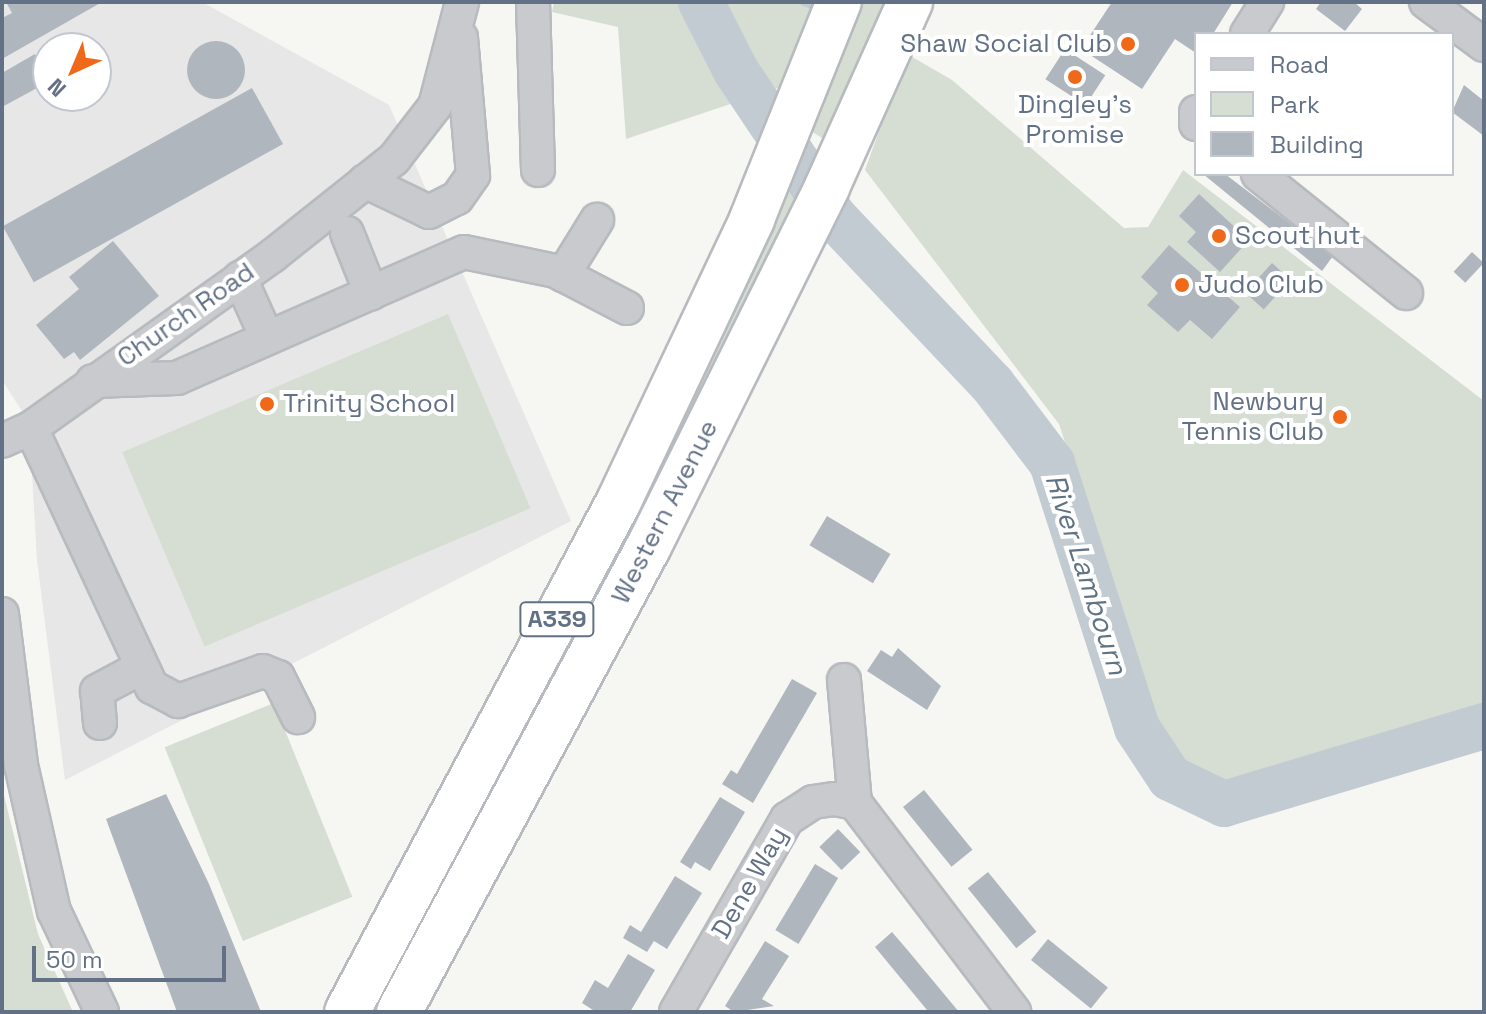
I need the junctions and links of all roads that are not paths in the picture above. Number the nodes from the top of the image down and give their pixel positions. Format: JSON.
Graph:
{"nodes":[{"id":1,"x":533,"y":2,"type":"edge"},
{"id":2,"x":839,"y":2,"type":"edge"},
{"id":3,"x":910,"y":2,"type":"edge"},
{"id":4,"x":1267,"y":2,"type":"edge"},
{"id":5,"x":1426,"y":2,"type":"edge"},
{"id":6,"x":461,"y":8,"type":"edge"},
{"id":7,"x":1248,"y":32,"type":"edge"},
{"id":8,"x":1484,"y":45,"type":"edge"},
{"id":9,"x":538,"y":170,"type":"dead end"},
{"id":10,"x":1260,"y":176,"type":"edge"},
{"id":11,"x":365,"y":181,"type":"junction"},
{"id":12,"x":597,"y":220,"type":"dead end"},
{"id":13,"x":347,"y":233,"type":"dead end"},
{"id":14,"x":563,"y":275,"type":"junction"},
{"id":15,"x":240,"y":278,"type":"junction"},
{"id":16,"x":371,"y":293,"type":"junction"},
{"id":17,"x":1406,"y":293,"type":"dead end"},
{"id":18,"x":627,"y":308,"type":"dead end"},
{"id":19,"x":267,"y":338,"type":"junction"},
{"id":20,"x":93,"y":381,"type":"junction"},
{"id":21,"x":16,"y":434,"type":"edge"},
{"id":22,"x":2,"y":614,"type":"edge"},
{"id":23,"x":140,"y":668,"type":"junction"},
{"id":24,"x":844,"y":680,"type":"dead end"},
{"id":25,"x":298,"y":717,"type":"dead end"},
{"id":26,"x":100,"y":723,"type":"dead end"},
{"id":27,"x":855,"y":803,"type":"junction"},
{"id":28,"x":102,"y":1012,"type":"edge"},
{"id":29,"x":347,"y":1012,"type":"edge"},
{"id":30,"x":399,"y":1012,"type":"edge"},
{"id":31,"x":676,"y":1012,"type":"edge"},
{"id":32,"x":1014,"y":1012,"type":"edge"}],
"edges":[{"from":1,"to":9,"type":"street"},
{"from":2,"to":29,"type":"highway","name":"Western Avenue","number":"A339"},
{"from":3,"to":30,"type":"highway","name":"Western Avenue","number":"A339"},
{"from":4,"to":7,"type":"street"},
{"from":5,"to":8,"type":"street"},
{"from":6,"to":11,"type":"street","name":"Church Road"},
{"from":6,"to":11,"type":"street","name":"Church Road"},
{"from":10,"to":17,"type":"street"},
{"from":11,"to":15,"type":"street","name":"Church Road"},
{"from":12,"to":14,"type":"street"},
{"from":13,"to":16,"type":"street"},
{"from":14,"to":16,"type":"street"},
{"from":14,"to":18,"type":"street"},
{"from":15,"to":19,"type":"street"},
{"from":15,"to":20,"type":"street","name":"Church Road"},
{"from":16,"to":19,"type":"street"},
{"from":19,"to":20,"type":"street"},
{"from":20,"to":21,"type":"street","name":"Church Road"},
{"from":21,"to":23,"type":"street"},
{"from":22,"to":28,"type":"street"},
{"from":23,"to":25,"type":"street"},
{"from":23,"to":26,"type":"street"},
{"from":24,"to":27,"type":"street"},
{"from":27,"to":31,"type":"street","name":"Dene Way"},
{"from":27,"to":32,"type":"street"}]}
